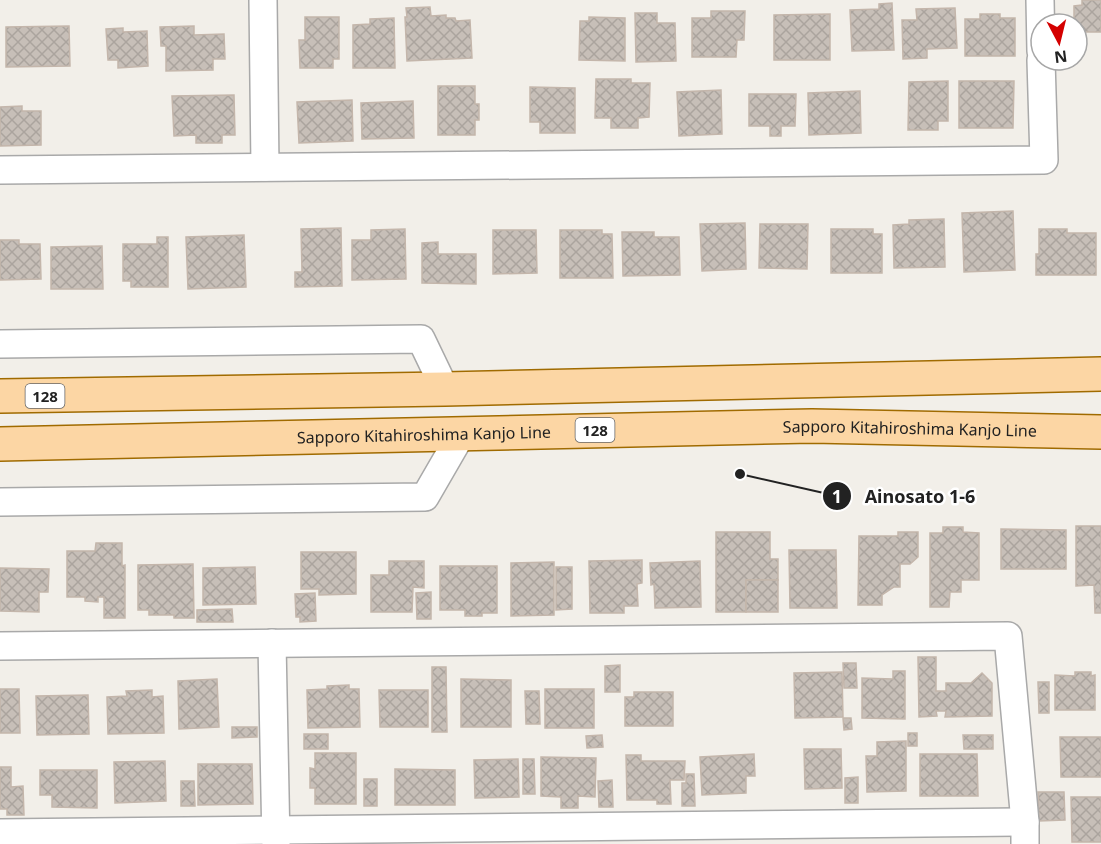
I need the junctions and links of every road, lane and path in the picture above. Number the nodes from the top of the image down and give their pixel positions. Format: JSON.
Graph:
{"nodes":[{"id":1,"x":262,"y":0,"type":"edge"},
{"id":2,"x":1041,"y":72,"type":"edge"},
{"id":3,"x":265,"y":167,"type":"junction"},
{"id":4,"x":0,"y":170,"type":"edge"},
{"id":5,"x":0,"y":344,"type":"edge"},
{"id":6,"x":1101,"y":374,"type":"edge"},
{"id":7,"x":445,"y":389,"type":"junction"},
{"id":8,"x":0,"y":396,"type":"edge"},
{"id":9,"x":1101,"y":432,"type":"edge"},
{"id":10,"x":462,"y":433,"type":"junction"},
{"id":11,"x":0,"y":444,"type":"edge"},
{"id":12,"x":0,"y":502,"type":"edge"},
{"id":13,"x":272,"y":643,"type":"junction"},
{"id":14,"x":0,"y":646,"type":"edge"},
{"id":15,"x":0,"y":832,"type":"edge"},
{"id":16,"x":1025,"y":833,"type":"edge"},
{"id":17,"x":276,"y":837,"type":"edge"}],
"edges":[{"from":1,"to":3,"type":"street"},
{"from":2,"to":3,"type":"street"},
{"from":3,"to":4,"type":"street"},
{"from":5,"to":7,"type":"street"},
{"from":6,"to":7,"type":"main road","number":"128"},
{"from":7,"to":8,"type":"main road","number":"128"},
{"from":9,"to":10,"type":"main road","name":"Sapporo Kitahiroshima Kanjo Line","number":"128"},
{"from":10,"to":11,"type":"main road","name":"Sapporo Kitahiroshima Kanjo Line","number":"128"},
{"from":10,"to":12,"type":"street"},
{"from":13,"to":14,"type":"street"},
{"from":13,"to":16,"type":"street"},
{"from":13,"to":17,"type":"street"},
{"from":15,"to":17,"type":"street"},
{"from":16,"to":17,"type":"street"}]}
